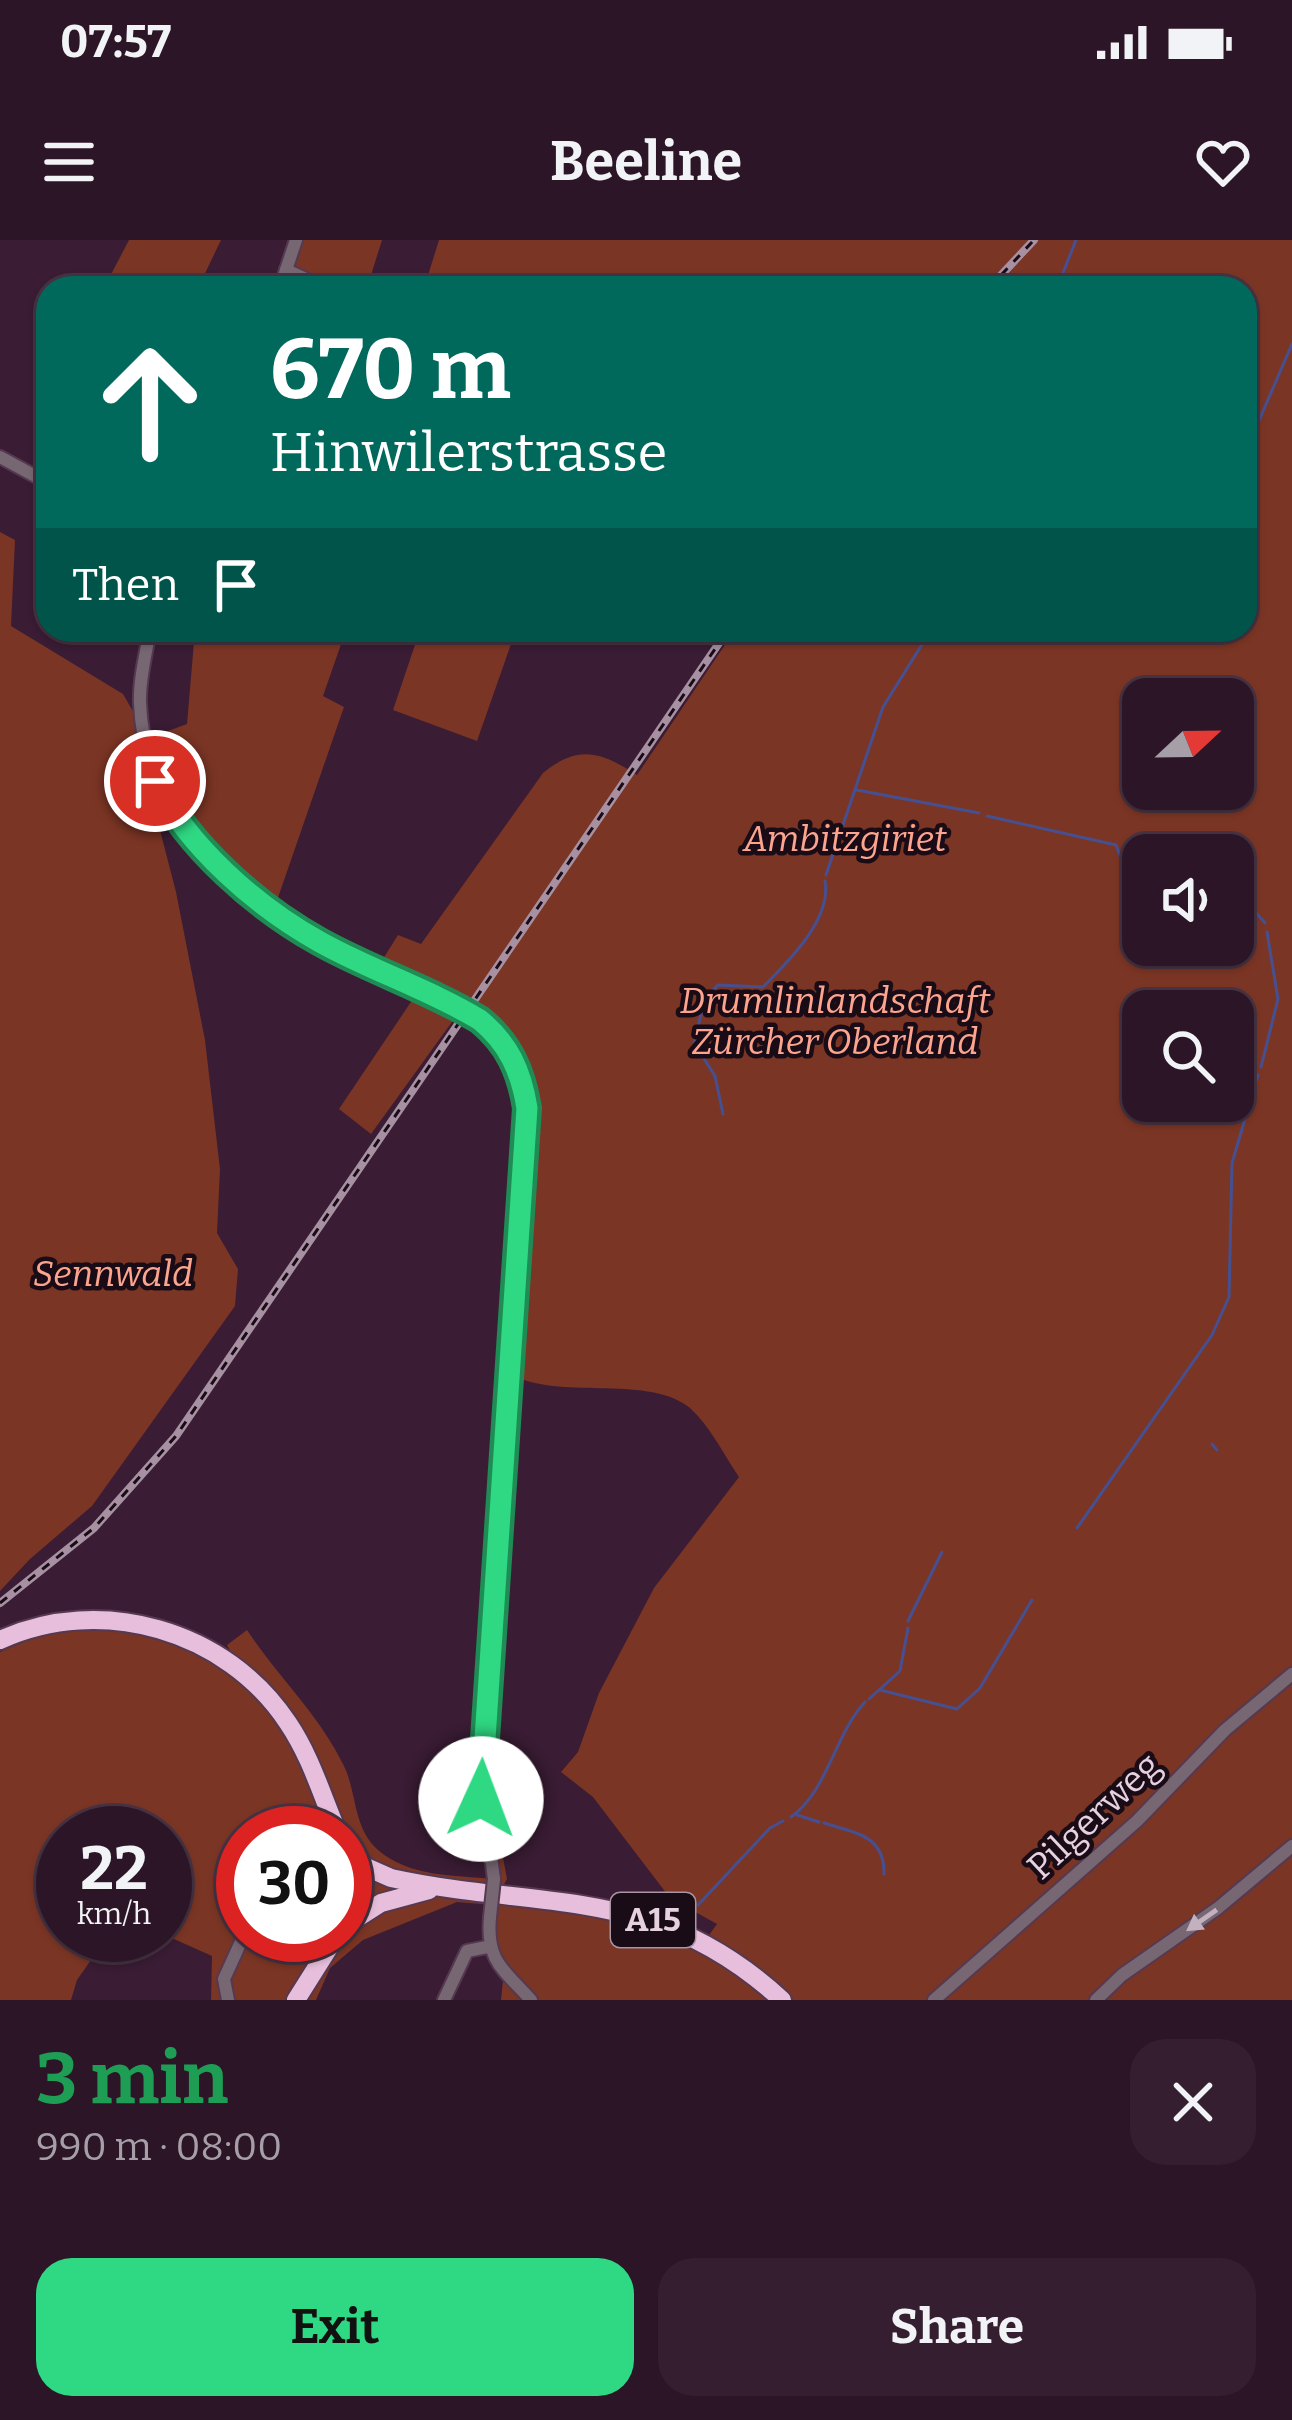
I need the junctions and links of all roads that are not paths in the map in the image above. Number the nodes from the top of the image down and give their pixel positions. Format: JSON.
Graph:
{"nodes":[{"id":1,"x":296,"y":240,"type":"edge"},
{"id":2,"x":286,"y":270,"type":"junction"},
{"id":3,"x":284,"y":276,"type":"edge"},
{"id":4,"x":299,"y":276,"type":"edge"},
{"id":5,"x":0,"y":457,"type":"edge"},
{"id":6,"x":36,"y":477,"type":"edge"},
{"id":7,"x":148,"y":642,"type":"edge"},
{"id":8,"x":0,"y":1640,"type":"edge"},
{"id":9,"x":1292,"y":1674,"type":"edge"},
{"id":10,"x":313,"y":1770,"type":"junction"},
{"id":11,"x":320,"y":1806,"type":"edge"},
{"id":12,"x":327,"y":1806,"type":"edge"},
{"id":13,"x":1292,"y":1846,"type":"edge"},
{"id":14,"x":372,"y":1871,"type":"edge"},
{"id":15,"x":458,"y":1888,"type":"junction"},
{"id":16,"x":372,"y":1911,"type":"edge"},
{"id":17,"x":487,"y":1947,"type":"junction"},
{"id":18,"x":232,"y":1962,"type":"edge"},
{"id":19,"x":308,"y":1962,"type":"edge"},
{"id":20,"x":319,"y":1962,"type":"edge"},
{"id":21,"x":298,"y":1995,"type":"edge"},
{"id":22,"x":227,"y":2000,"type":"edge"},
{"id":23,"x":444,"y":2000,"type":"edge"},
{"id":24,"x":531,"y":2000,"type":"edge"},
{"id":25,"x":782,"y":2000,"type":"edge"},
{"id":26,"x":934,"y":2000,"type":"edge"},
{"id":27,"x":1096,"y":2000,"type":"edge"}],
"edges":[{"from":1,"to":2,"type":"street"},
{"from":2,"to":3,"type":"street"},
{"from":2,"to":4,"type":"street"},
{"from":5,"to":6,"type":"street"},
{"from":7,"to":17,"type":"street","bridge":true},
{"from":8,"to":10,"type":"highway"},
{"from":9,"to":26,"type":"street","name":"Pilgerweg"},
{"from":10,"to":11,"type":"highway"},
{"from":10,"to":12,"type":"highway"},
{"from":13,"to":27,"type":"street","one_way":true},
{"from":14,"to":15,"type":"highway","number":"A15"},
{"from":15,"to":16,"type":"highway","number":"A15"},
{"from":15,"to":25,"type":"highway","number":"A15"},
{"from":17,"to":23,"type":"street"},
{"from":17,"to":24,"type":"street"},
{"from":18,"to":22,"type":"street"},
{"from":19,"to":21,"type":"highway"},
{"from":20,"to":21,"type":"highway"}]}
